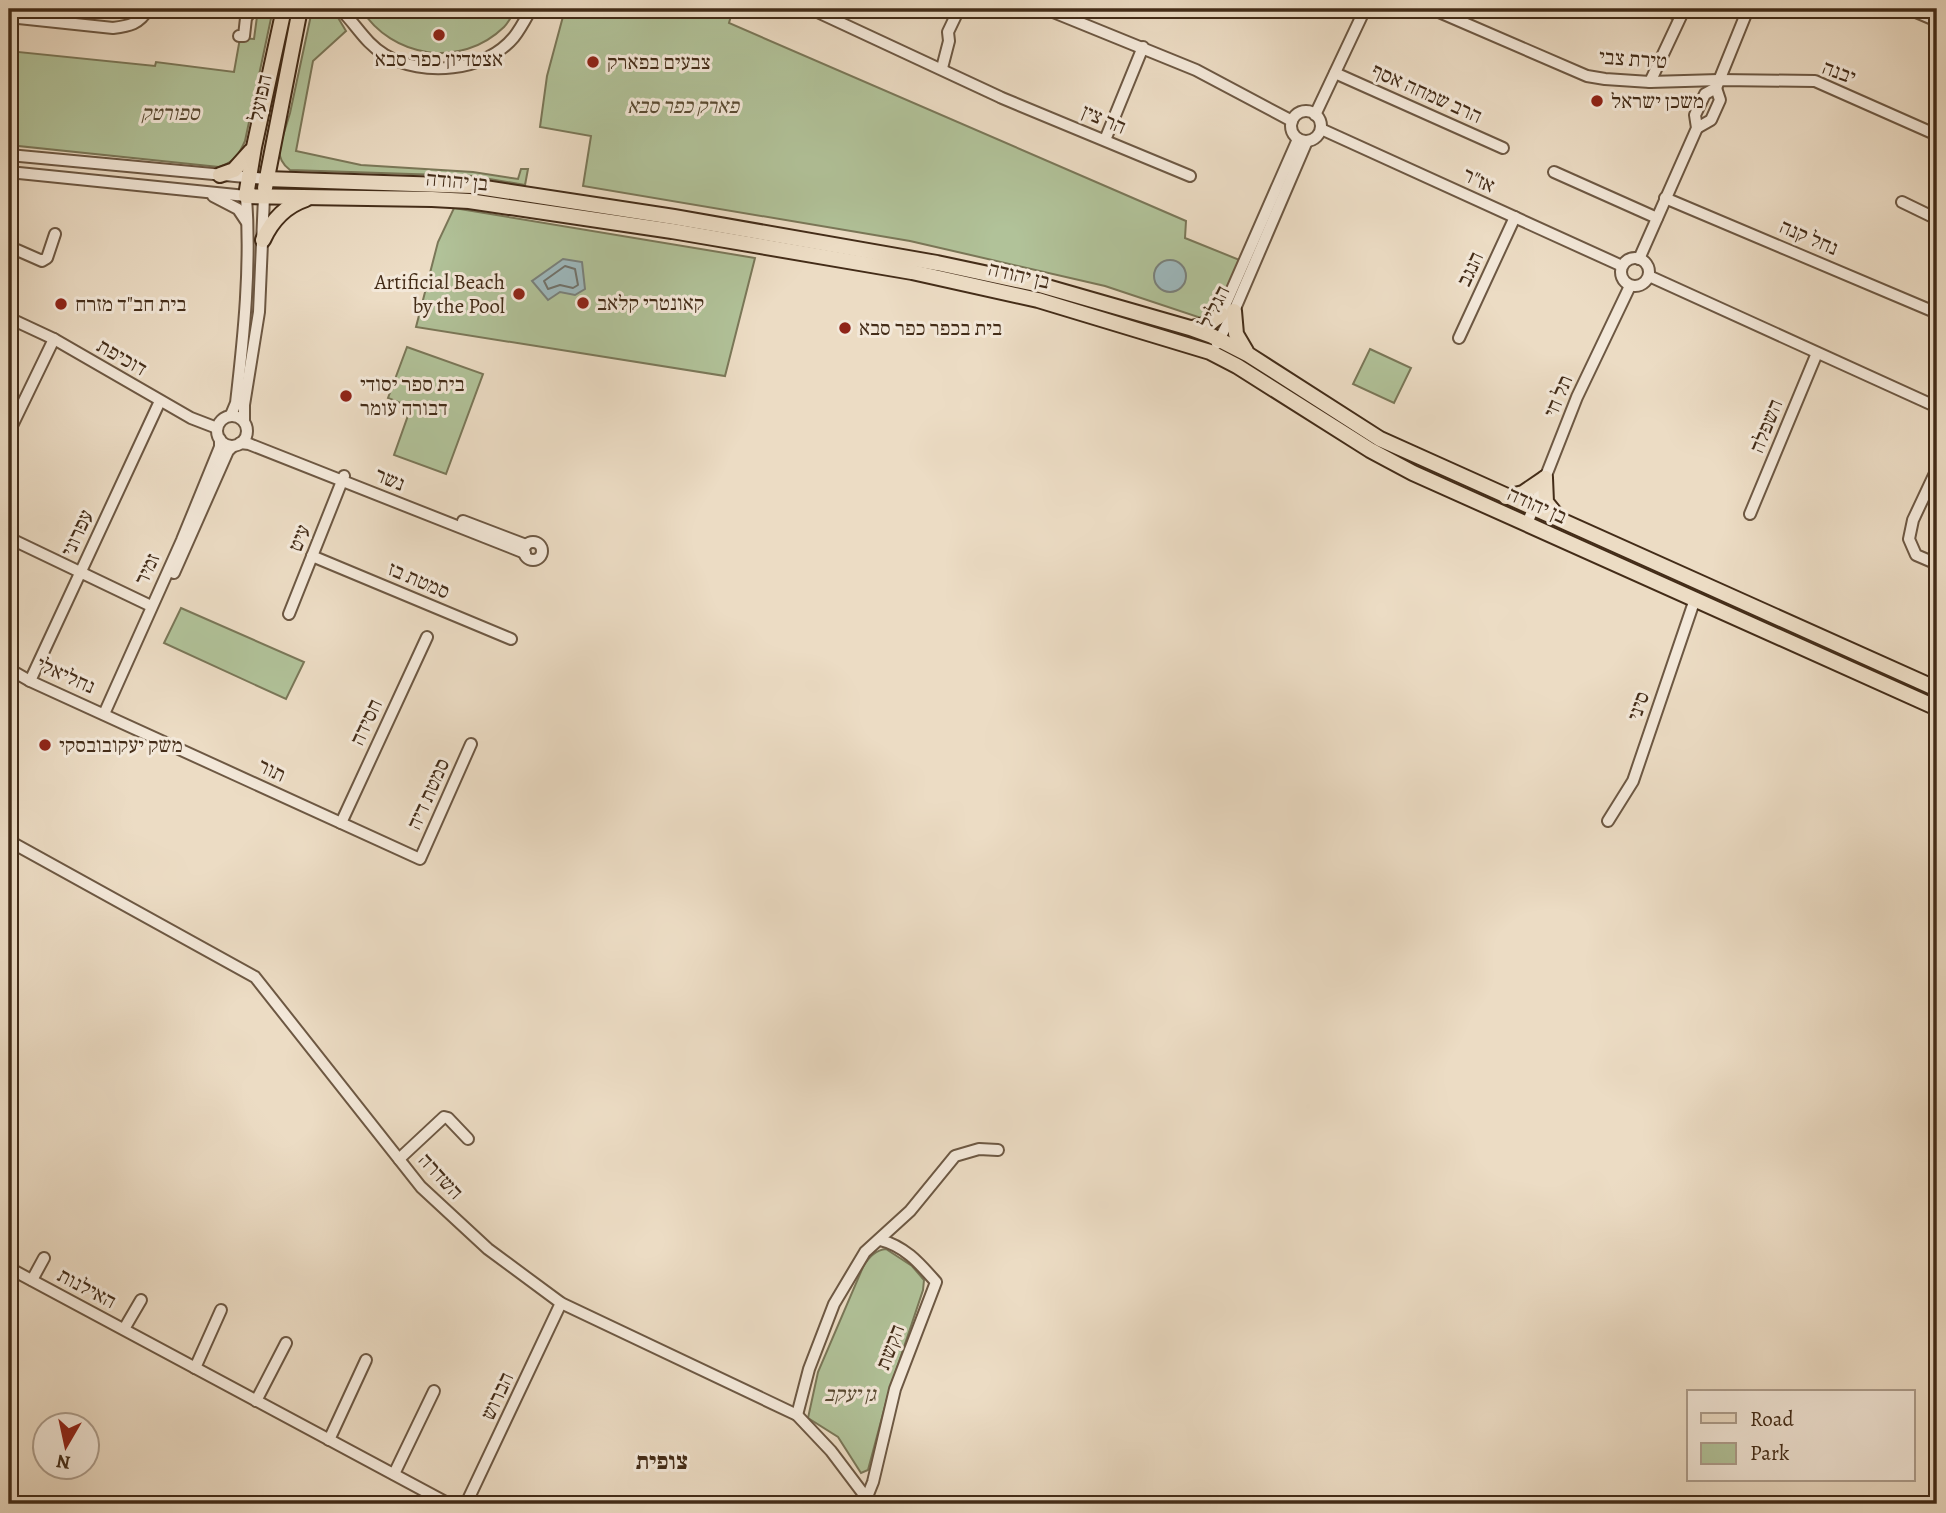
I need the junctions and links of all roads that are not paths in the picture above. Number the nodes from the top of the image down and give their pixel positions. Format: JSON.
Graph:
{"nodes":[{"id":1,"x":148,"y":9,"type":"edge"},
{"id":2,"x":253,"y":9,"type":"edge"},
{"id":3,"x":284,"y":9,"type":"edge"},
{"id":4,"x":300,"y":9,"type":"edge"},
{"id":5,"x":305,"y":9,"type":"edge"},
{"id":6,"x":531,"y":9,"type":"edge"},
{"id":7,"x":811,"y":9,"type":"edge"},
{"id":8,"x":959,"y":9,"type":"edge"},
{"id":9,"x":1046,"y":9,"type":"edge"},
{"id":10,"x":1365,"y":9,"type":"edge"},
{"id":11,"x":1432,"y":9,"type":"edge"},
{"id":12,"x":1664,"y":9,"type":"edge"},
{"id":13,"x":1748,"y":9,"type":"edge"},
{"id":14,"x":1909,"y":9,"type":"edge"},
{"id":15,"x":343,"y":10,"type":"edge"},
{"id":16,"x":45,"y":14,"type":"edge"},
{"id":17,"x":9,"y":17,"type":"edge"},
{"id":18,"x":1937,"y":21,"type":"edge"},
{"id":19,"x":296,"y":30,"type":"junction"},
{"id":20,"x":239,"y":36,"type":"dead end"},
{"id":21,"x":1143,"y":47,"type":"junction"},
{"id":22,"x":942,"y":68,"type":"junction"},
{"id":23,"x":1335,"y":73,"type":"junction"},
{"id":24,"x":1650,"y":82,"type":"junction"},
{"id":25,"x":1718,"y":84,"type":"junction"},
{"id":26,"x":1315,"y":115,"type":"junction"},
{"id":27,"x":1293,"y":121,"type":"junction"},
{"id":28,"x":1696,"y":128,"type":"junction"},
{"id":29,"x":1321,"y":129,"type":"junction"},
{"id":30,"x":1937,"y":135,"type":"edge"},
{"id":31,"x":1105,"y":140,"type":"junction"},
{"id":32,"x":1303,"y":140,"type":"junction"},
{"id":33,"x":254,"y":147,"type":"junction"},
{"id":34,"x":1503,"y":148,"type":"dead end"},
{"id":35,"x":270,"y":153,"type":"junction"},
{"id":36,"x":9,"y":155,"type":"edge"},
{"id":37,"x":9,"y":172,"type":"edge"},
{"id":38,"x":1555,"y":172,"type":"dead end"},
{"id":39,"x":220,"y":175,"type":"junction"},
{"id":40,"x":1190,"y":176,"type":"dead end"},
{"id":41,"x":248,"y":178,"type":"junction"},
{"id":42,"x":266,"y":180,"type":"junction"},
{"id":43,"x":308,"y":181,"type":"junction"},
{"id":44,"x":197,"y":190,"type":"junction"},
{"id":45,"x":246,"y":196,"type":"junction"},
{"id":46,"x":264,"y":197,"type":"junction"},
{"id":47,"x":310,"y":197,"type":"junction"},
{"id":48,"x":1665,"y":198,"type":"junction"},
{"id":49,"x":1902,"y":202,"type":"dead end"},
{"id":50,"x":1515,"y":217,"type":"junction"},
{"id":51,"x":1657,"y":218,"type":"junction"},
{"id":52,"x":1937,"y":219,"type":"edge"},
{"id":53,"x":248,"y":224,"type":"junction"},
{"id":54,"x":55,"y":234,"type":"dead end"},
{"id":55,"x":263,"y":240,"type":"junction"},
{"id":56,"x":9,"y":253,"type":"edge"},
{"id":57,"x":1639,"y":259,"type":"junction"},
{"id":58,"x":1622,"y":266,"type":"junction"},
{"id":59,"x":1649,"y":276,"type":"junction"},
{"id":60,"x":1630,"y":286,"type":"junction"},
{"id":61,"x":1228,"y":312,"type":"junction"},
{"id":62,"x":1937,"y":313,"type":"edge"},
{"id":63,"x":9,"y":318,"type":"edge"},
{"id":64,"x":1190,"y":328,"type":"junction"},
{"id":65,"x":1216,"y":338,"type":"junction"},
{"id":66,"x":1459,"y":338,"type":"dead end"},
{"id":67,"x":54,"y":339,"type":"junction"},
{"id":68,"x":1210,"y":352,"type":"junction"},
{"id":69,"x":1817,"y":352,"type":"junction"},
{"id":70,"x":1249,"y":355,"type":"junction"},
{"id":71,"x":160,"y":401,"type":"junction"},
{"id":72,"x":1937,"y":407,"type":"edge"},
{"id":73,"x":231,"y":415,"type":"junction"},
{"id":74,"x":244,"y":421,"type":"junction"},
{"id":75,"x":9,"y":432,"type":"edge"},
{"id":76,"x":247,"y":433,"type":"junction"},
{"id":77,"x":218,"y":434,"type":"junction"},
{"id":78,"x":237,"y":444,"type":"junction"},
{"id":79,"x":1937,"y":469,"type":"edge"},
{"id":80,"x":1545,"y":478,"type":"junction"},
{"id":81,"x":343,"y":479,"type":"junction"},
{"id":82,"x":1506,"y":497,"type":"junction"},
{"id":83,"x":1533,"y":509,"type":"junction"},
{"id":84,"x":1750,"y":514,"type":"dead end"},
{"id":85,"x":1563,"y":522,"type":"junction"},
{"id":86,"x":1527,"y":524,"type":"junction"},
{"id":87,"x":9,"y":538,"type":"edge"},
{"id":88,"x":525,"y":549,"type":"dead end"},
{"id":89,"x":312,"y":556,"type":"junction"},
{"id":90,"x":1937,"y":564,"type":"edge"},
{"id":91,"x":80,"y":572,"type":"junction"},
{"id":92,"x":1695,"y":600,"type":"junction"},
{"id":93,"x":152,"y":606,"type":"junction"},
{"id":94,"x":289,"y":614,"type":"dead end"},
{"id":95,"x":427,"y":637,"type":"dead end"},
{"id":96,"x":511,"y":639,"type":"dead end"},
{"id":97,"x":9,"y":669,"type":"edge"},
{"id":98,"x":30,"y":681,"type":"junction"},
{"id":99,"x":1937,"y":689,"type":"edge"},
{"id":100,"x":1937,"y":708,"type":"edge"},
{"id":101,"x":106,"y":715,"type":"junction"},
{"id":102,"x":471,"y":744,"type":"dead end"},
{"id":103,"x":1608,"y":821,"type":"dead end"},
{"id":104,"x":341,"y":823,"type":"junction"},
{"id":105,"x":9,"y":841,"type":"edge"},
{"id":106,"x":420,"y":859,"type":"joint"},
{"id":107,"x":468,"y":1139,"type":"dead end"},
{"id":108,"x":998,"y":1150,"type":"dead end"},
{"id":109,"x":399,"y":1159,"type":"junction"},
{"id":110,"x":880,"y":1240,"type":"junction"},
{"id":111,"x":44,"y":1258,"type":"dead end"},
{"id":112,"x":9,"y":1268,"type":"edge"},
{"id":113,"x":32,"y":1280,"type":"junction"},
{"id":114,"x":141,"y":1300,"type":"dead end"},
{"id":115,"x":561,"y":1303,"type":"junction"},
{"id":116,"x":221,"y":1310,"type":"dead end"},
{"id":117,"x":124,"y":1329,"type":"junction"},
{"id":118,"x":286,"y":1343,"type":"dead end"},
{"id":119,"x":366,"y":1360,"type":"dead end"},
{"id":120,"x":195,"y":1368,"type":"junction"},
{"id":121,"x":434,"y":1391,"type":"dead end"},
{"id":122,"x":256,"y":1401,"type":"junction"},
{"id":123,"x":797,"y":1415,"type":"junction"},
{"id":124,"x":329,"y":1440,"type":"junction"},
{"id":125,"x":394,"y":1474,"type":"junction"},
{"id":126,"x":869,"y":1501,"type":"edge"},
{"id":127,"x":449,"y":1504,"type":"edge"},
{"id":128,"x":466,"y":1504,"type":"edge"}],
"edges":[{"from":1,"to":16,"type":"street"},
{"from":2,"to":20,"type":"street"},
{"from":3,"to":33,"type":"main road","name":"הפועל"},
{"from":4,"to":19,"type":"main road","name":"הפועל"},
{"from":5,"to":19,"type":"street"},
{"from":6,"to":15,"type":"street"},
{"from":7,"to":22,"type":"street","name":"הר צין"},
{"from":8,"to":22,"type":"street"},
{"from":9,"to":21,"type":"street"},
{"from":10,"to":23,"type":"street"},
{"from":11,"to":24,"type":"street","name":"טירת צבי"},
{"from":12,"to":24,"type":"street"},
{"from":13,"to":25,"type":"street"},
{"from":14,"to":18,"type":"street"},
{"from":16,"to":17,"type":"street"},
{"from":19,"to":35,"type":"main road","name":"הפועל"},
{"from":21,"to":27,"type":"street"},
{"from":21,"to":31,"type":"street"},
{"from":22,"to":31,"type":"street","name":"הר צין"},
{"from":23,"to":26,"type":"street"},
{"from":23,"to":34,"type":"street","name":"הרב שמחה אסף"},
{"from":24,"to":25,"type":"street","name":"טירת צבי"},
{"from":25,"to":28,"type":"street"},
{"from":25,"to":28,"type":"street"},
{"from":25,"to":30,"type":"street","name":"יבנה"},
{"from":26,"to":27,"type":"street"},
{"from":26,"to":29,"type":"street"},
{"from":27,"to":32,"type":"street"},
{"from":28,"to":48,"type":"street"},
{"from":29,"to":32,"type":"street"},
{"from":29,"to":50,"type":"street","name":"אז\"ר"},
{"from":31,"to":40,"type":"street","name":"הר צין"},
{"from":32,"to":61,"type":"street","name":"הגליל"},
{"from":33,"to":39,"type":"main road"},
{"from":33,"to":41,"type":"main road","name":"הפועל"},
{"from":35,"to":42,"type":"main road","name":"הפועל"},
{"from":35,"to":43,"type":"main road"},
{"from":36,"to":39,"type":"street","name":"בן יהודה"},
{"from":37,"to":44,"type":"street","name":"בן יהודה"},
{"from":38,"to":51,"type":"street"},
{"from":39,"to":41,"type":"street","name":"בן יהודה"},
{"from":41,"to":42,"type":"street","name":"בן יהודה"},
{"from":41,"to":45,"type":"main road","name":"הפועל"},
{"from":42,"to":43,"type":"main road","name":"בן יהודה"},
{"from":42,"to":46,"type":"main road","name":"הפועל"},
{"from":43,"to":64,"type":"main road","name":"בן יהודה"},
{"from":44,"to":45,"type":"street","name":"בן יהודה"},
{"from":44,"to":53,"type":"street"},
{"from":45,"to":46,"type":"main road","name":"בן יהודה"},
{"from":45,"to":53,"type":"street"},
{"from":46,"to":47,"type":"main road","name":"בן יהודה"},
{"from":46,"to":55,"type":"street"},
{"from":47,"to":55,"type":"main road"},
{"from":47,"to":68,"type":"main road","name":"בן יהודה"},
{"from":48,"to":51,"type":"street"},
{"from":48,"to":62,"type":"street","name":"נחל קנה"},
{"from":49,"to":52,"type":"street"},
{"from":50,"to":58,"type":"street","name":"אז\"ר"},
{"from":50,"to":66,"type":"street","name":"הנגב"},
{"from":51,"to":57,"type":"street"},
{"from":53,"to":73,"type":"street"},
{"from":54,"to":56,"type":"street"},
{"from":55,"to":74,"type":"street"},
{"from":57,"to":58,"type":"street"},
{"from":57,"to":59,"type":"street"},
{"from":58,"to":60,"type":"street"},
{"from":59,"to":60,"type":"street"},
{"from":59,"to":69,"type":"street"},
{"from":60,"to":80,"type":"street","name":"תל חי"},
{"from":61,"to":64,"type":"main road"},
{"from":61,"to":65,"type":"street","name":"הגליל"},
{"from":61,"to":70,"type":"main road"},
{"from":63,"to":67,"type":"street","name":"דוכיפת"},
{"from":64,"to":65,"type":"main road","name":"בן יהודה"},
{"from":65,"to":68,"type":"street","name":"הגליל"},
{"from":65,"to":70,"type":"main road","name":"בן יהודה"},
{"from":67,"to":71,"type":"street","name":"דוכיפת"},
{"from":67,"to":75,"type":"street"},
{"from":68,"to":86,"type":"main road","name":"בן יהודה"},
{"from":69,"to":72,"type":"street"},
{"from":69,"to":84,"type":"street","name":"השפלה"},
{"from":70,"to":82,"type":"main road","name":"בן יהודה"},
{"from":71,"to":77,"type":"street","name":"דוכיפת"},
{"from":71,"to":91,"type":"street","name":"עפרוני"},
{"from":73,"to":74,"type":"street"},
{"from":73,"to":77,"type":"street"},
{"from":74,"to":76,"type":"street"},
{"from":76,"to":78,"type":"street"},
{"from":76,"to":81,"type":"street","name":"נשר"},
{"from":77,"to":78,"type":"street"},
{"from":77,"to":93,"type":"street","name":"זמיר"},
{"from":78,"to":81,"type":"street","name":"נשר"},
{"from":78,"to":101,"type":"street","name":"זמיר"},
{"from":79,"to":90,"type":"street"},
{"from":80,"to":82,"type":"main road"},
{"from":80,"to":83,"type":"street","name":"תל חי"},
{"from":80,"to":85,"type":"main road"},
{"from":81,"to":88,"type":"street","name":"נשר"},
{"from":81,"to":89,"type":"street","name":"עיט"},
{"from":82,"to":83,"type":"main road","name":"בן יהודה"},
{"from":83,"to":85,"type":"main road","name":"בן יהודה"},
{"from":83,"to":86,"type":"street","name":"תל חי"},
{"from":85,"to":99,"type":"main road","name":"בן יהודה"},
{"from":86,"to":92,"type":"main road","name":"בן יהודה"},
{"from":87,"to":91,"type":"street"},
{"from":89,"to":94,"type":"street","name":"עיט"},
{"from":89,"to":96,"type":"street","name":"סמטת בז"},
{"from":91,"to":93,"type":"street"},
{"from":91,"to":98,"type":"street","name":"עפרוני"},
{"from":92,"to":100,"type":"main road","name":"בן יהודה"},
{"from":92,"to":103,"type":"street","name":"סיני"},
{"from":93,"to":101,"type":"street","name":"זמיר"},
{"from":95,"to":104,"type":"street","name":"חסידה"},
{"from":97,"to":98,"type":"street","name":"נחליאלי"},
{"from":98,"to":101,"type":"street","name":"נחליאלי"},
{"from":101,"to":104,"type":"street","name":"תור"},
{"from":102,"to":106,"type":"street","name":"סמטת דיה"},
{"from":104,"to":106,"type":"street","name":"תור"},
{"from":105,"to":109,"type":"street","name":"השדרה"},
{"from":107,"to":109,"type":"street"},
{"from":108,"to":110,"type":"street"},
{"from":109,"to":115,"type":"street","name":"השדרה"},
{"from":110,"to":123,"type":"street"},
{"from":110,"to":126,"type":"street","name":"הקשת"},
{"from":111,"to":113,"type":"street","name":"האילנות"},
{"from":112,"to":113,"type":"street","name":"האילנות"},
{"from":113,"to":117,"type":"street","name":"האילנות"},
{"from":114,"to":117,"type":"street","name":"האילנות"},
{"from":115,"to":123,"type":"street","name":"השדרה"},
{"from":115,"to":128,"type":"street","name":"הברוש"},
{"from":116,"to":120,"type":"street"},
{"from":117,"to":120,"type":"street","name":"האילנות"},
{"from":118,"to":122,"type":"street"},
{"from":119,"to":124,"type":"street"},
{"from":120,"to":122,"type":"street","name":"האילנות"},
{"from":121,"to":125,"type":"street"},
{"from":122,"to":124,"type":"street","name":"האילנות"},
{"from":123,"to":126,"type":"street","name":"השדרה"},
{"from":124,"to":125,"type":"street","name":"האילנות"},
{"from":125,"to":127,"type":"street","name":"האילנות"}]}
